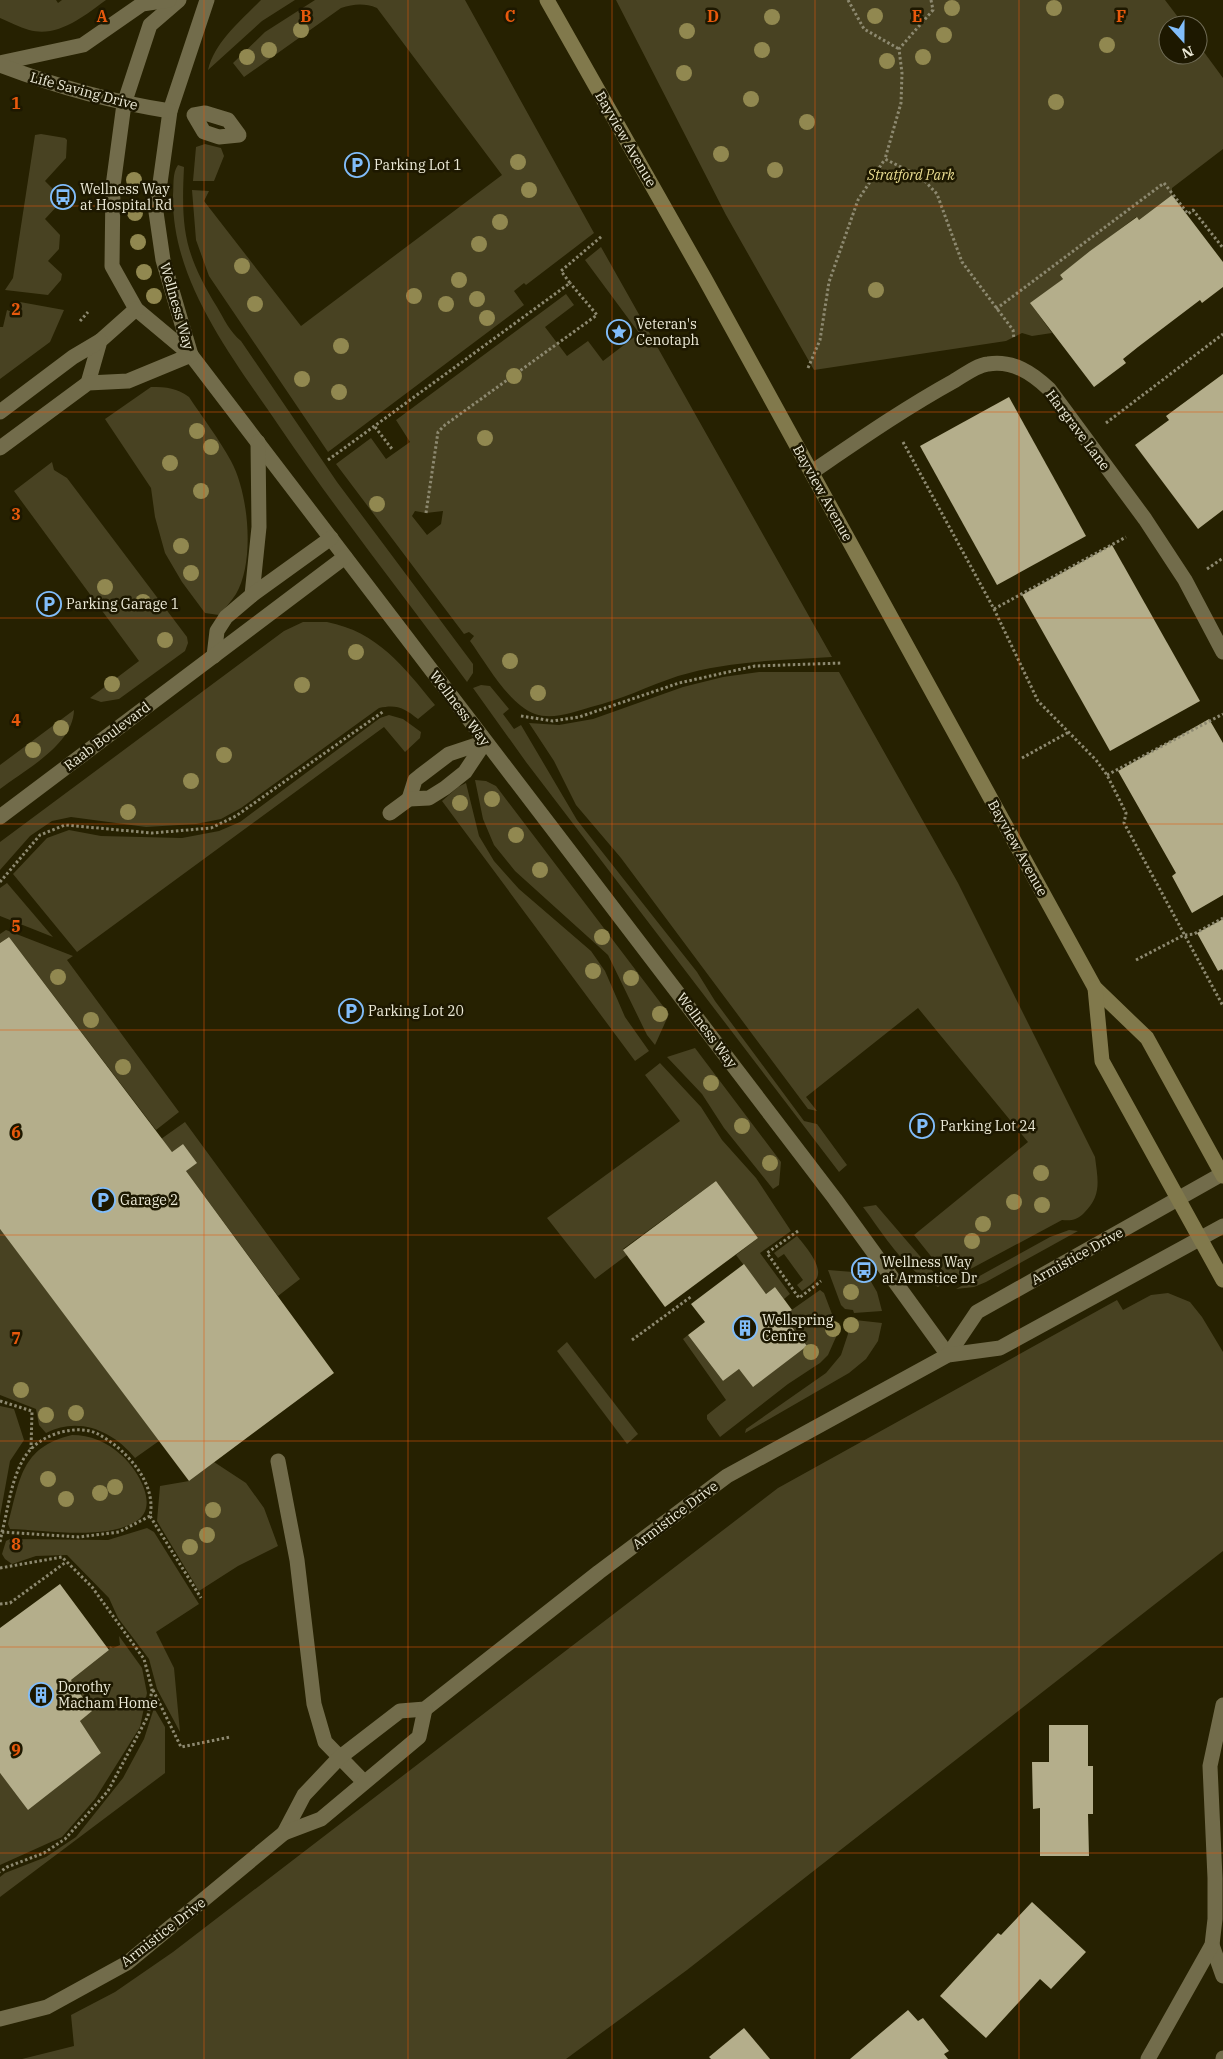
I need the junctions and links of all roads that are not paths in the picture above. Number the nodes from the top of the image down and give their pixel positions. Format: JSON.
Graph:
{"nodes":[{"id":1,"x":169,"y":0,"type":"edge"},
{"id":2,"x":179,"y":0,"type":"edge"},
{"id":3,"x":207,"y":0,"type":"edge"},
{"id":4,"x":547,"y":0,"type":"edge"},
{"id":5,"x":0,"y":64,"type":"edge"},
{"id":6,"x":124,"y":104,"type":"junction"},
{"id":7,"x":170,"y":111,"type":"junction"},
{"id":8,"x":136,"y":310,"type":"junction"},
{"id":9,"x":100,"y":341,"type":"junction"},
{"id":10,"x":191,"y":355,"type":"junction"},
{"id":11,"x":88,"y":383,"type":"junction"},
{"id":12,"x":0,"y":412,"type":"edge"},
{"id":13,"x":258,"y":442,"type":"junction"},
{"id":14,"x":0,"y":448,"type":"edge"},
{"id":15,"x":812,"y":472,"type":"junction"},
{"id":16,"x":330,"y":538,"type":"junction"},
{"id":17,"x":345,"y":557,"type":"junction"},
{"id":18,"x":252,"y":595,"type":"junction"},
{"id":19,"x":1223,"y":652,"type":"edge"},
{"id":20,"x":214,"y":656,"type":"junction"},
{"id":21,"x":485,"y":742,"type":"junction"},
{"id":22,"x":409,"y":799,"type":"junction"},
{"id":23,"x":390,"y":813,"type":"dead end"},
{"id":24,"x":0,"y":817,"type":"edge"},
{"id":25,"x":1095,"y":988,"type":"junction"},
{"id":26,"x":1223,"y":1175,"type":"edge"},
{"id":27,"x":1179,"y":1199,"type":"junction"},
{"id":28,"x":1223,"y":1226,"type":"edge"},
{"id":29,"x":1200,"y":1239,"type":"junction"},
{"id":30,"x":1223,"y":1280,"type":"edge"},
{"id":31,"x":948,"y":1356,"type":"junction"},
{"id":32,"x":278,"y":1461,"type":"dead end"},
{"id":33,"x":1223,"y":1705,"type":"edge"},
{"id":34,"x":425,"y":1710,"type":"junction"},
{"id":35,"x":339,"y":1758,"type":"junction"},
{"id":36,"x":364,"y":1782,"type":"junction"},
{"id":37,"x":284,"y":1833,"type":"junction"},
{"id":38,"x":1212,"y":1945,"type":"junction"},
{"id":39,"x":1223,"y":1976,"type":"edge"},
{"id":40,"x":0,"y":2019,"type":"edge"},
{"id":41,"x":1148,"y":2059,"type":"edge"}],
"edges":[{"from":1,"to":5,"type":"street"},
{"from":2,"to":6,"type":"street"},
{"from":3,"to":7,"type":"street","name":"Wellness Way"},
{"from":4,"to":15,"type":"main road","name":"Bayview Avenue"},
{"from":5,"to":6,"type":"street","name":"Life Saving Drive"},
{"from":6,"to":7,"type":"street","name":"Life Saving Drive"},
{"from":6,"to":8,"type":"street"},
{"from":7,"to":10,"type":"street","name":"Wellness Way"},
{"from":8,"to":9,"type":"street"},
{"from":8,"to":10,"type":"street"},
{"from":9,"to":11,"type":"street"},
{"from":9,"to":12,"type":"street"},
{"from":10,"to":11,"type":"street"},
{"from":10,"to":13,"type":"street","name":"Wellness Way"},
{"from":11,"to":14,"type":"street"},
{"from":13,"to":16,"type":"street","name":"Wellness Way"},
{"from":13,"to":18,"type":"street"},
{"from":15,"to":19,"type":"street","name":"Hargrave Lane"},
{"from":15,"to":25,"type":"main road","name":"Bayview Avenue"},
{"from":16,"to":17,"type":"street","name":"Wellness Way"},
{"from":16,"to":18,"type":"street"},
{"from":17,"to":20,"type":"street","name":"Raab Boulevard"},
{"from":17,"to":21,"type":"street","name":"Wellness Way"},
{"from":18,"to":20,"type":"street"},
{"from":20,"to":24,"type":"street","name":"Raab Boulevard"},
{"from":21,"to":22,"type":"street"},
{"from":21,"to":22,"type":"street"},
{"from":21,"to":31,"type":"street","name":"Wellness Way"},
{"from":22,"to":23,"type":"street"},
{"from":25,"to":26,"type":"main road","name":"Bayview Avenue"},
{"from":25,"to":27,"type":"main road","name":"Bayview Avenue"},
{"from":26,"to":27,"type":"street","name":"Armistice Drive"},
{"from":27,"to":29,"type":"main road","name":"Bayview Avenue"},
{"from":27,"to":31,"type":"street","name":"Armistice Drive"},
{"from":28,"to":29,"type":"street","name":"Armistice Drive"},
{"from":29,"to":30,"type":"main road","name":"Bayview Avenue"},
{"from":29,"to":31,"type":"street","name":"Armistice Drive"},
{"from":31,"to":34,"type":"street","name":"Armistice Drive"},
{"from":32,"to":35,"type":"street"},
{"from":33,"to":38,"type":"street"},
{"from":34,"to":35,"type":"street","name":"Armistice Drive"},
{"from":34,"to":36,"type":"street","name":"Armistice Drive"},
{"from":35,"to":36,"type":"street"},
{"from":35,"to":37,"type":"street","name":"Armistice Drive"},
{"from":36,"to":37,"type":"street","name":"Armistice Drive"},
{"from":37,"to":40,"type":"street","name":"Armistice Drive"},
{"from":38,"to":39,"type":"street"},
{"from":38,"to":41,"type":"street"}]}
